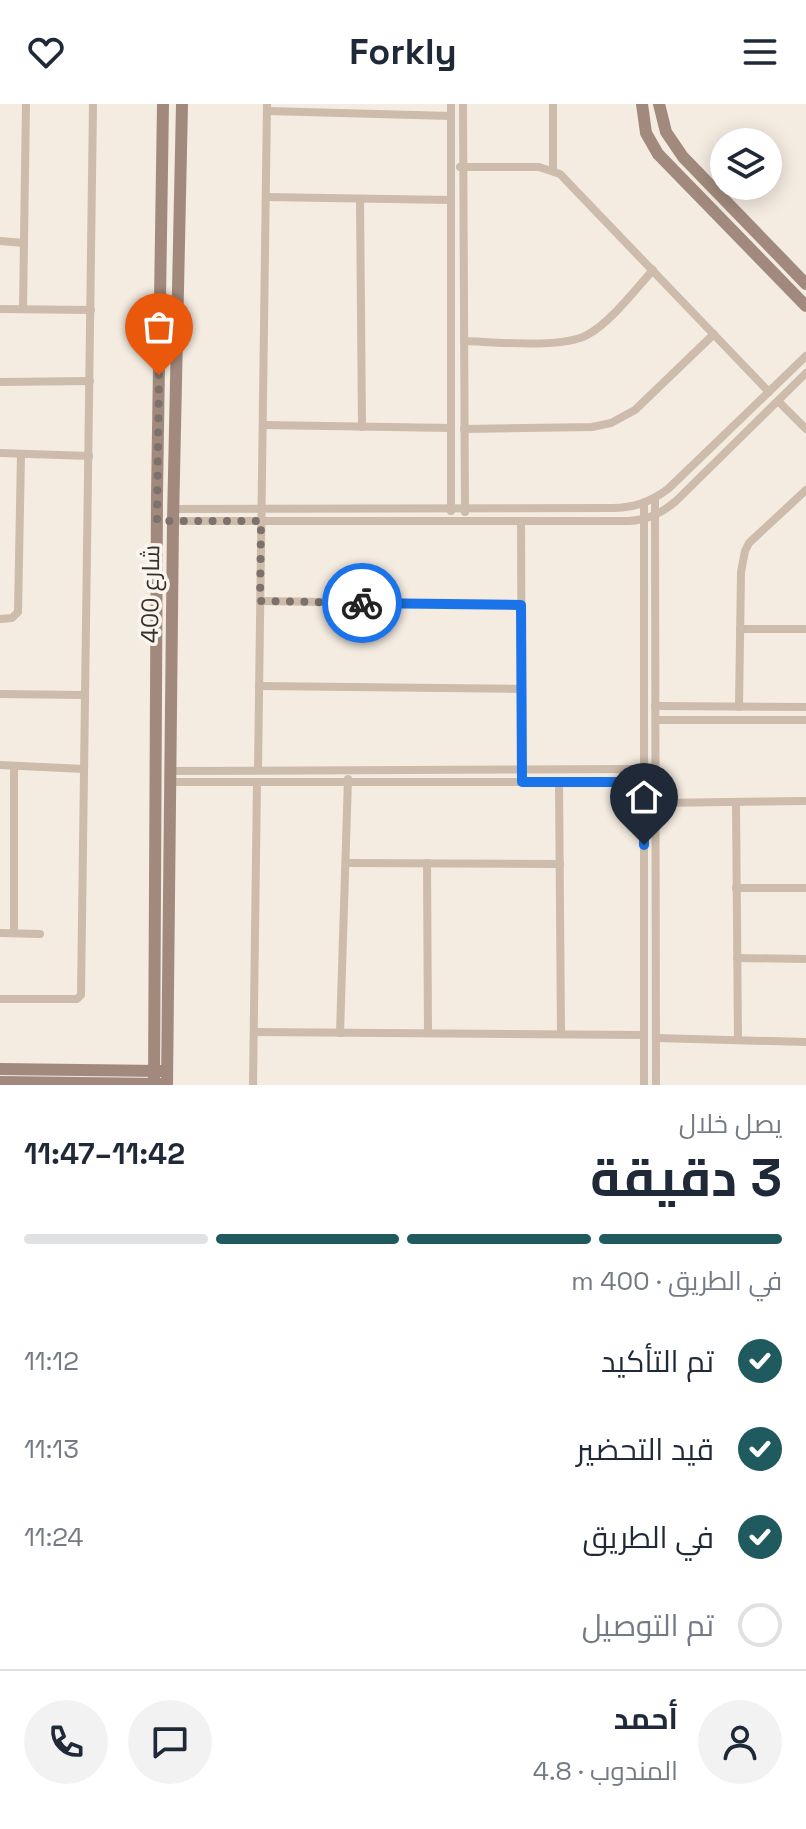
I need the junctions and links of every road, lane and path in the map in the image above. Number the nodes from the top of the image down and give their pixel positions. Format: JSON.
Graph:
{"nodes":[{"id":1,"x":26,"y":104,"type":"edge"},
{"id":2,"x":93,"y":104,"type":"edge"},
{"id":3,"x":163,"y":104,"type":"edge"},
{"id":4,"x":182,"y":104,"type":"edge"},
{"id":5,"x":451,"y":104,"type":"edge"},
{"id":6,"x":463,"y":104,"type":"edge"},
{"id":7,"x":553,"y":104,"type":"edge"},
{"id":8,"x":642,"y":104,"type":"edge"},
{"id":9,"x":659,"y":104,"type":"edge"},
{"id":10,"x":267,"y":108,"type":"edge"},
{"id":11,"x":451,"y":116,"type":"junction"},
{"id":12,"x":451,"y":167,"type":"junction"},
{"id":13,"x":463,"y":167,"type":"junction"},
{"id":14,"x":553,"y":171,"type":"junction"},
{"id":15,"x":266,"y":197,"type":"junction"},
{"id":16,"x":360,"y":199,"type":"junction"},
{"id":17,"x":451,"y":200,"type":"junction"},
{"id":18,"x":0,"y":241,"type":"edge"},
{"id":19,"x":24,"y":243,"type":"junction"},
{"id":20,"x":653,"y":270,"type":"junction"},
{"id":21,"x":806,"y":284,"type":"edge"},
{"id":22,"x":806,"y":306,"type":"edge"},
{"id":23,"x":0,"y":309,"type":"edge"},
{"id":24,"x":23,"y":309,"type":"junction"},
{"id":25,"x":91,"y":310,"type":"junction"},
{"id":26,"x":714,"y":334,"type":"junction"},
{"id":27,"x":464,"y":341,"type":"junction"},
{"id":28,"x":806,"y":356,"type":"edge"},
{"id":29,"x":806,"y":373,"type":"edge"},
{"id":30,"x":90,"y":381,"type":"junction"},
{"id":31,"x":0,"y":382,"type":"edge"},
{"id":32,"x":769,"y":392,"type":"junction"},
{"id":33,"x":778,"y":401,"type":"junction"},
{"id":34,"x":263,"y":425,"type":"junction"},
{"id":35,"x":362,"y":427,"type":"junction"},
{"id":36,"x":451,"y":428,"type":"junction"},
{"id":37,"x":464,"y":429,"type":"junction"},
{"id":38,"x":806,"y":429,"type":"edge"},
{"id":39,"x":0,"y":453,"type":"edge"},
{"id":40,"x":21,"y":454,"type":"junction"},
{"id":41,"x":89,"y":456,"type":"junction"},
{"id":42,"x":806,"y":490,"type":"edge"},
{"id":43,"x":655,"y":498,"type":"junction"},
{"id":44,"x":644,"y":504,"type":"junction"},
{"id":45,"x":262,"y":509,"type":"junction"},
{"id":46,"x":451,"y":509,"type":"junction"},
{"id":47,"x":465,"y":509,"type":"junction"},
{"id":48,"x":173,"y":515,"type":"junction"},
{"id":49,"x":655,"y":515,"type":"junction"},
{"id":50,"x":644,"y":519,"type":"junction"},
{"id":51,"x":157,"y":521,"type":"junction"},
{"id":52,"x":261,"y":521,"type":"junction"},
{"id":53,"x":451,"y":521,"type":"junction"},
{"id":54,"x":465,"y":521,"type":"junction"},
{"id":55,"x":521,"y":521,"type":"junction"},
{"id":56,"x":260,"y":601,"type":"junction"},
{"id":57,"x":521,"y":605,"type":"junction"},
{"id":58,"x":0,"y":619,"type":"edge"},
{"id":59,"x":740,"y":629,"type":"junction"},
{"id":60,"x":806,"y":629,"type":"edge"},
{"id":61,"x":259,"y":686,"type":"junction"},
{"id":62,"x":521,"y":689,"type":"junction"},
{"id":63,"x":0,"y":694,"type":"edge"},
{"id":64,"x":85,"y":695,"type":"junction"},
{"id":65,"x":655,"y":706,"type":"junction"},
{"id":66,"x":739,"y":707,"type":"junction"},
{"id":67,"x":806,"y":707,"type":"edge"},
{"id":68,"x":656,"y":720,"type":"junction"},
{"id":69,"x":806,"y":720,"type":"edge"},
{"id":70,"x":0,"y":765,"type":"edge"},
{"id":71,"x":14,"y":766,"type":"junction"},
{"id":72,"x":84,"y":769,"type":"junction"},
{"id":73,"x":644,"y":769,"type":"junction"},
{"id":74,"x":656,"y":769,"type":"junction"},
{"id":75,"x":258,"y":770,"type":"junction"},
{"id":76,"x":349,"y":770,"type":"junction"},
{"id":77,"x":522,"y":770,"type":"junction"},
{"id":78,"x":170,"y":776,"type":"junction"},
{"id":79,"x":257,"y":782,"type":"junction"},
{"id":80,"x":348,"y":782,"type":"junction"},
{"id":81,"x":522,"y":782,"type":"junction"},
{"id":82,"x":559,"y":782,"type":"junction"},
{"id":83,"x":644,"y":782,"type":"junction"},
{"id":84,"x":656,"y":782,"type":"junction"},
{"id":85,"x":806,"y":801,"type":"edge"},
{"id":86,"x":736,"y":802,"type":"junction"},
{"id":87,"x":656,"y":803,"type":"junction"},
{"id":88,"x":346,"y":863,"type":"junction"},
{"id":89,"x":427,"y":863,"type":"junction"},
{"id":90,"x":560,"y":864,"type":"junction"},
{"id":91,"x":736,"y":888,"type":"junction"},
{"id":92,"x":806,"y":888,"type":"edge"},
{"id":93,"x":0,"y":933,"type":"edge"},
{"id":94,"x":14,"y":933,"type":"junction"},
{"id":95,"x":40,"y":934,"type":"dead end"},
{"id":96,"x":737,"y":958,"type":"junction"},
{"id":97,"x":806,"y":959,"type":"edge"},
{"id":98,"x":154,"y":993,"type":"junction"},
{"id":99,"x":168,"y":994,"type":"junction"},
{"id":100,"x":0,"y":999,"type":"edge"},
{"id":101,"x":254,"y":1032,"type":"junction"},
{"id":102,"x":340,"y":1033,"type":"junction"},
{"id":103,"x":428,"y":1033,"type":"junction"},
{"id":104,"x":561,"y":1034,"type":"junction"},
{"id":105,"x":643,"y":1035,"type":"junction"},
{"id":106,"x":656,"y":1038,"type":"junction"},
{"id":107,"x":738,"y":1040,"type":"junction"},
{"id":108,"x":806,"y":1042,"type":"edge"},
{"id":109,"x":0,"y":1069,"type":"edge"},
{"id":110,"x":161,"y":1080,"type":"edge"},
{"id":111,"x":0,"y":1082,"type":"edge"},
{"id":112,"x":253,"y":1085,"type":"edge"},
{"id":113,"x":644,"y":1085,"type":"edge"},
{"id":114,"x":656,"y":1085,"type":"edge"}],
"edges":[{"from":1,"to":19,"type":"street"},
{"from":2,"to":25,"type":"street"},
{"from":3,"to":51,"type":"street","name":"شارع 400"},
{"from":4,"to":48,"type":"street","name":"شارع 400"},
{"from":5,"to":11,"type":"street"},
{"from":6,"to":13,"type":"street"},
{"from":7,"to":14,"type":"street"},
{"from":8,"to":22,"type":"street"},
{"from":9,"to":21,"type":"street"},
{"from":10,"to":11,"type":"street"},
{"from":10,"to":15,"type":"street"},
{"from":11,"to":12,"type":"street"},
{"from":12,"to":13,"type":"street"},
{"from":12,"to":17,"type":"street"},
{"from":13,"to":14,"type":"street"},
{"from":13,"to":27,"type":"street"},
{"from":14,"to":20,"type":"street"},
{"from":15,"to":16,"type":"street"},
{"from":15,"to":34,"type":"street"},
{"from":16,"to":17,"type":"street"},
{"from":16,"to":35,"type":"street"},
{"from":17,"to":36,"type":"street"},
{"from":18,"to":19,"type":"street"},
{"from":19,"to":24,"type":"street"},
{"from":20,"to":26,"type":"street"},
{"from":20,"to":27,"type":"street"},
{"from":23,"to":24,"type":"street"},
{"from":24,"to":25,"type":"street"},
{"from":25,"to":30,"type":"street"},
{"from":26,"to":32,"type":"street"},
{"from":26,"to":37,"type":"street"},
{"from":27,"to":37,"type":"street"},
{"from":28,"to":32,"type":"street"},
{"from":29,"to":33,"type":"street"},
{"from":30,"to":31,"type":"street"},
{"from":30,"to":41,"type":"street"},
{"from":32,"to":43,"type":"street"},
{"from":33,"to":38,"type":"street"},
{"from":33,"to":49,"type":"street"},
{"from":34,"to":35,"type":"street"},
{"from":34,"to":45,"type":"street"},
{"from":35,"to":36,"type":"street"},
{"from":36,"to":46,"type":"street"},
{"from":37,"to":47,"type":"street"},
{"from":39,"to":40,"type":"street"},
{"from":40,"to":41,"type":"street"},
{"from":40,"to":58,"type":"street"},
{"from":41,"to":64,"type":"street"},
{"from":42,"to":59,"type":"street"},
{"from":43,"to":44,"type":"street"},
{"from":43,"to":49,"type":"street"},
{"from":44,"to":47,"type":"street"},
{"from":44,"to":50,"type":"street"},
{"from":45,"to":46,"type":"street"},
{"from":45,"to":48,"type":"street"},
{"from":45,"to":52,"type":"street"},
{"from":46,"to":47,"type":"street"},
{"from":46,"to":53,"type":"street"},
{"from":47,"to":54,"type":"street"},
{"from":48,"to":51,"type":"street"},
{"from":48,"to":52,"type":"street"},
{"from":48,"to":78,"type":"street","name":"شارع 400"},
{"from":49,"to":50,"type":"street"},
{"from":49,"to":65,"type":"street"},
{"from":50,"to":55,"type":"street"},
{"from":50,"to":73,"type":"street"},
{"from":51,"to":98,"type":"street","name":"شارع 400"},
{"from":52,"to":53,"type":"street"},
{"from":52,"to":56,"type":"street"},
{"from":53,"to":54,"type":"street"},
{"from":54,"to":55,"type":"street"},
{"from":55,"to":57,"type":"street"},
{"from":56,"to":57,"type":"street"},
{"from":56,"to":61,"type":"street"},
{"from":57,"to":62,"type":"street"},
{"from":59,"to":60,"type":"street"},
{"from":59,"to":66,"type":"street"},
{"from":61,"to":62,"type":"street"},
{"from":61,"to":75,"type":"street"},
{"from":62,"to":77,"type":"street"},
{"from":63,"to":64,"type":"street"},
{"from":64,"to":72,"type":"street"},
{"from":65,"to":66,"type":"street"},
{"from":65,"to":68,"type":"street"},
{"from":66,"to":67,"type":"street"},
{"from":68,"to":69,"type":"street"},
{"from":68,"to":74,"type":"street"},
{"from":70,"to":71,"type":"street"},
{"from":71,"to":72,"type":"street"},
{"from":71,"to":94,"type":"street"},
{"from":72,"to":100,"type":"street"},
{"from":73,"to":74,"type":"street"},
{"from":73,"to":77,"type":"street"},
{"from":73,"to":83,"type":"street"},
{"from":74,"to":84,"type":"street"},
{"from":75,"to":76,"type":"street"},
{"from":75,"to":78,"type":"street"},
{"from":76,"to":77,"type":"street"},
{"from":76,"to":80,"type":"street"},
{"from":77,"to":81,"type":"street"},
{"from":78,"to":79,"type":"street"},
{"from":78,"to":99,"type":"street","name":"شارع 400"},
{"from":79,"to":80,"type":"street"},
{"from":79,"to":101,"type":"street"},
{"from":80,"to":81,"type":"street"},
{"from":80,"to":88,"type":"street"},
{"from":81,"to":82,"type":"street"},
{"from":82,"to":83,"type":"street"},
{"from":82,"to":90,"type":"street"},
{"from":83,"to":84,"type":"street"},
{"from":83,"to":105,"type":"street"},
{"from":84,"to":87,"type":"street"},
{"from":85,"to":86,"type":"street"},
{"from":86,"to":87,"type":"street"},
{"from":86,"to":91,"type":"street"},
{"from":87,"to":106,"type":"street"},
{"from":88,"to":89,"type":"street"},
{"from":88,"to":102,"type":"street"},
{"from":89,"to":90,"type":"street"},
{"from":89,"to":103,"type":"street"},
{"from":90,"to":104,"type":"street"},
{"from":91,"to":92,"type":"street"},
{"from":91,"to":96,"type":"street"},
{"from":93,"to":94,"type":"street"},
{"from":94,"to":95,"type":"street"},
{"from":96,"to":97,"type":"street"},
{"from":96,"to":107,"type":"street"},
{"from":98,"to":99,"type":"street"},
{"from":98,"to":110,"type":"street","name":"شارع 400"},
{"from":99,"to":110,"type":"street","name":"شارع 400"},
{"from":101,"to":102,"type":"street"},
{"from":101,"to":112,"type":"street"},
{"from":102,"to":103,"type":"street"},
{"from":103,"to":104,"type":"street"},
{"from":104,"to":105,"type":"street"},
{"from":105,"to":113,"type":"street"},
{"from":106,"to":107,"type":"street"},
{"from":106,"to":114,"type":"street"},
{"from":107,"to":108,"type":"street"},
{"from":109,"to":110,"type":"street"},
{"from":110,"to":111,"type":"street"}]}
